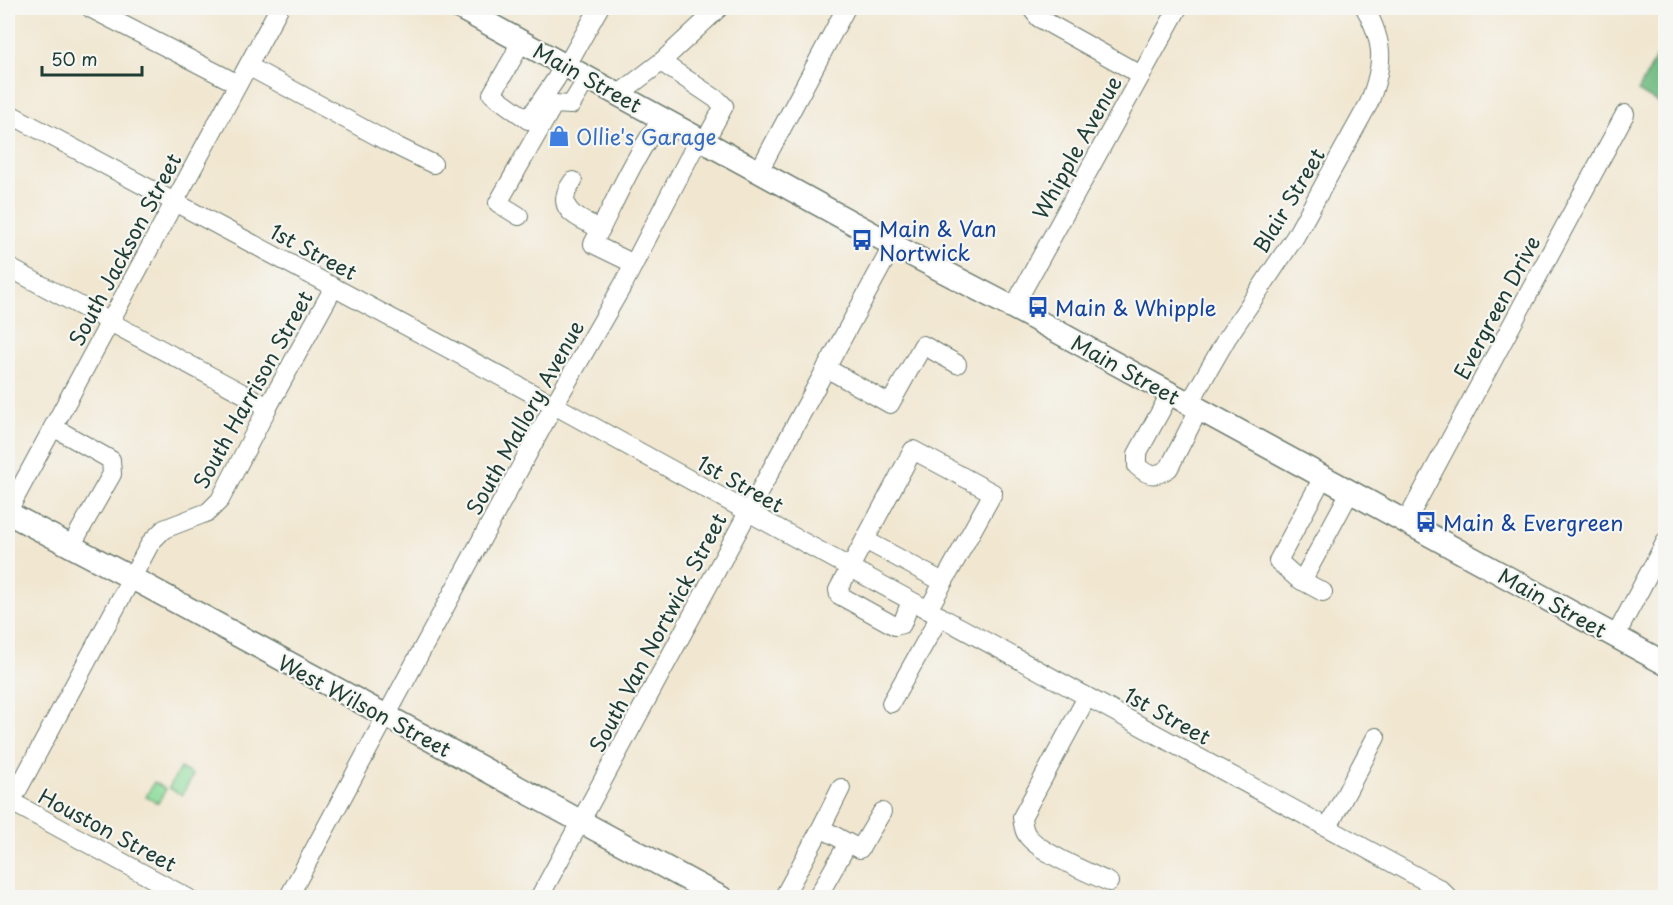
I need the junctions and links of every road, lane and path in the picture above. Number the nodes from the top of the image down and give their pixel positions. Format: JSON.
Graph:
{"nodes":[{"id":1,"x":90,"y":8,"type":"edge"},
{"id":2,"x":279,"y":8,"type":"edge"},
{"id":3,"x":460,"y":8,"type":"edge"},
{"id":4,"x":599,"y":8,"type":"edge"},
{"id":5,"x":719,"y":8,"type":"edge"},
{"id":6,"x":846,"y":8,"type":"edge"},
{"id":7,"x":1031,"y":8,"type":"edge"},
{"id":8,"x":1178,"y":8,"type":"edge"},
{"id":9,"x":1365,"y":8,"type":"edge"},
{"id":10,"x":520,"y":40,"type":"junction"},
{"id":11,"x":661,"y":62,"type":"junction"},
{"id":12,"x":565,"y":64,"type":"junction"},
{"id":13,"x":248,"y":66,"type":"junction"},
{"id":14,"x":1141,"y":75,"type":"junction"},
{"id":15,"x":588,"y":77,"type":"junction"},
{"id":16,"x":238,"y":84,"type":"junction"},
{"id":17,"x":619,"y":94,"type":"junction"},
{"id":18,"x":8,"y":113,"type":"edge"},
{"id":19,"x":1625,"y":114,"type":"dead end"},
{"id":20,"x":663,"y":118,"type":"junction"},
{"id":21,"x":702,"y":140,"type":"junction"},
{"id":22,"x":433,"y":164,"type":"dead end"},
{"id":23,"x":759,"y":171,"type":"junction"},
{"id":24,"x":573,"y":181,"type":"dead end"},
{"id":25,"x":174,"y":202,"type":"junction"},
{"id":26,"x":519,"y":216,"type":"dead end"},
{"id":27,"x":601,"y":229,"type":"junction"},
{"id":28,"x":893,"y":245,"type":"junction"},
{"id":29,"x":633,"y":264,"type":"junction"},
{"id":30,"x":8,"y":267,"type":"edge"},
{"id":31,"x":334,"y":287,"type":"junction"},
{"id":32,"x":1013,"y":308,"type":"junction"},
{"id":33,"x":110,"y":322,"type":"junction"},
{"id":34,"x":957,"y":364,"type":"dead end"},
{"id":35,"x":826,"y":368,"type":"junction"},
{"id":36,"x":1186,"y":402,"type":"junction"},
{"id":37,"x":554,"y":405,"type":"junction"},
{"id":38,"x":268,"y":407,"type":"junction"},
{"id":39,"x":53,"y":427,"type":"junction"},
{"id":40,"x":1323,"y":477,"type":"junction"},
{"id":41,"x":1350,"y":492,"type":"junction"},
{"id":42,"x":8,"y":512,"type":"edge"},
{"id":43,"x":748,"y":512,"type":"junction"},
{"id":44,"x":1406,"y":522,"type":"junction"},
{"id":45,"x":865,"y":540,"type":"junction"},
{"id":46,"x":1665,"y":541,"type":"edge"},
{"id":47,"x":71,"y":546,"type":"junction"},
{"id":48,"x":850,"y":567,"type":"junction"},
{"id":49,"x":132,"y":578,"type":"junction"},
{"id":50,"x":1302,"y":581,"type":"junction"},
{"id":51,"x":944,"y":582,"type":"junction"},
{"id":52,"x":1323,"y":592,"type":"dead end"},
{"id":53,"x":911,"y":601,"type":"junction"},
{"id":54,"x":934,"y":613,"type":"junction"},
{"id":55,"x":1615,"y":636,"type":"junction"},
{"id":56,"x":1665,"y":664,"type":"edge"},
{"id":57,"x":1088,"y":697,"type":"junction"},
{"id":58,"x":891,"y":702,"type":"dead end"},
{"id":59,"x":387,"y":716,"type":"junction"},
{"id":60,"x":1376,"y":736,"type":"dead end"},
{"id":61,"x":841,"y":788,"type":"dead end"},
{"id":62,"x":9,"y":804,"type":"edge"},
{"id":63,"x":882,"y":812,"type":"dead end"},
{"id":64,"x":581,"y":820,"type":"junction"},
{"id":65,"x":1328,"y":827,"type":"junction"},
{"id":66,"x":821,"y":828,"type":"junction"},
{"id":67,"x":848,"y":843,"type":"junction"},
{"id":68,"x":1109,"y":882,"type":"dead end"},
{"id":69,"x":188,"y":897,"type":"edge"},
{"id":70,"x":288,"y":897,"type":"edge"},
{"id":71,"x":539,"y":897,"type":"edge"},
{"id":72,"x":722,"y":897,"type":"edge"},
{"id":73,"x":783,"y":897,"type":"edge"},
{"id":74,"x":817,"y":897,"type":"edge"},
{"id":75,"x":1449,"y":897,"type":"edge"}],
"edges":[{"from":1,"to":16,"type":"street"},
{"from":2,"to":13,"type":"street","name":"South Jackson Street"},
{"from":3,"to":10,"type":"main road","name":"Main Street"},
{"from":4,"to":12,"type":"street"},
{"from":5,"to":11,"type":"street"},
{"from":6,"to":23,"type":"street"},
{"from":7,"to":14,"type":"street"},
{"from":8,"to":14,"type":"street","name":"Whipple Avenue"},
{"from":9,"to":36,"type":"street","name":"Blair Street"},
{"from":10,"to":12,"type":"main road","name":"Main Street"},
{"from":10,"to":12,"type":"street"},
{"from":11,"to":17,"type":"street"},
{"from":11,"to":21,"type":"street","name":"South Mallory Avenue"},
{"from":12,"to":15,"type":"main road","name":"Main Street"},
{"from":13,"to":16,"type":"street","name":"South Jackson Street"},
{"from":13,"to":22,"type":"street"},
{"from":14,"to":32,"type":"street","name":"Whipple Avenue"},
{"from":15,"to":17,"type":"main road","name":"Main Street"},
{"from":15,"to":26,"type":"street"},
{"from":16,"to":25,"type":"street","name":"South Jackson Street"},
{"from":17,"to":20,"type":"main road","name":"Main Street"},
{"from":18,"to":25,"type":"street","name":"1st Street"},
{"from":19,"to":44,"type":"street","name":"Evergreen Drive"},
{"from":20,"to":21,"type":"main road","name":"Main Street"},
{"from":20,"to":27,"type":"street"},
{"from":21,"to":23,"type":"main road","name":"Main Street"},
{"from":21,"to":29,"type":"street","name":"South Mallory Avenue"},
{"from":23,"to":28,"type":"main road","name":"Main Street"},
{"from":24,"to":27,"type":"street"},
{"from":25,"to":31,"type":"street","name":"1st Street"},
{"from":25,"to":33,"type":"street","name":"South Jackson Street"},
{"from":27,"to":29,"type":"street"},
{"from":28,"to":32,"type":"main road","name":"Main Street"},
{"from":28,"to":35,"type":"street","name":"South Van Nortwick Street"},
{"from":29,"to":37,"type":"street","name":"South Mallory Avenue"},
{"from":30,"to":33,"type":"street"},
{"from":31,"to":37,"type":"street","name":"1st Street"},
{"from":31,"to":38,"type":"street","name":"South Harrison Street"},
{"from":32,"to":36,"type":"main road","name":"Main Street"},
{"from":33,"to":38,"type":"street"},
{"from":33,"to":39,"type":"street","name":"South Jackson Street"},
{"from":34,"to":35,"type":"street"},
{"from":35,"to":43,"type":"street","name":"South Van Nortwick Street"},
{"from":36,"to":40,"type":"main road","name":"Main Street"},
{"from":37,"to":43,"type":"street","name":"1st Street"},
{"from":37,"to":59,"type":"street","name":"South Mallory Avenue"},
{"from":38,"to":49,"type":"street","name":"South Harrison Street"},
{"from":39,"to":42,"type":"street","name":"South Jackson Street"},
{"from":39,"to":47,"type":"street"},
{"from":40,"to":41,"type":"main road","name":"Main Street"},
{"from":40,"to":50,"type":"street"},
{"from":41,"to":44,"type":"main road","name":"Main Street"},
{"from":41,"to":50,"type":"street"},
{"from":42,"to":47,"type":"main road","name":"West Wilson Street"},
{"from":43,"to":48,"type":"street","name":"1st Street"},
{"from":43,"to":64,"type":"street","name":"South Van Nortwick Street"},
{"from":44,"to":55,"type":"main road","name":"Main Street"},
{"from":45,"to":48,"type":"street"},
{"from":45,"to":51,"type":"street"},
{"from":45,"to":51,"type":"street"},
{"from":46,"to":55,"type":"street"},
{"from":47,"to":49,"type":"main road","name":"West Wilson Street"},
{"from":48,"to":53,"type":"street","name":"1st Street"},
{"from":48,"to":53,"type":"street"},
{"from":49,"to":59,"type":"main road","name":"West Wilson Street"},
{"from":49,"to":62,"type":"street","name":"South Harrison Street"},
{"from":50,"to":52,"type":"street"},
{"from":51,"to":54,"type":"street"},
{"from":53,"to":54,"type":"street","name":"1st Street"},
{"from":54,"to":57,"type":"street","name":"1st Street"},
{"from":54,"to":58,"type":"street"},
{"from":55,"to":56,"type":"main road","name":"Main Street"},
{"from":57,"to":65,"type":"street","name":"1st Street"},
{"from":57,"to":68,"type":"street"},
{"from":59,"to":64,"type":"main road","name":"West Wilson Street"},
{"from":59,"to":70,"type":"street","name":"South Mallory Avenue"},
{"from":60,"to":65,"type":"street"},
{"from":61,"to":66,"type":"street"},
{"from":62,"to":69,"type":"street","name":"Houston Street"},
{"from":63,"to":67,"type":"street"},
{"from":64,"to":71,"type":"street","name":"South Van Nortwick Street"},
{"from":64,"to":72,"type":"main road","name":"West Wilson Street"},
{"from":65,"to":75,"type":"street","name":"1st Street"},
{"from":66,"to":67,"type":"street"},
{"from":66,"to":73,"type":"street"},
{"from":67,"to":74,"type":"street"}]}
